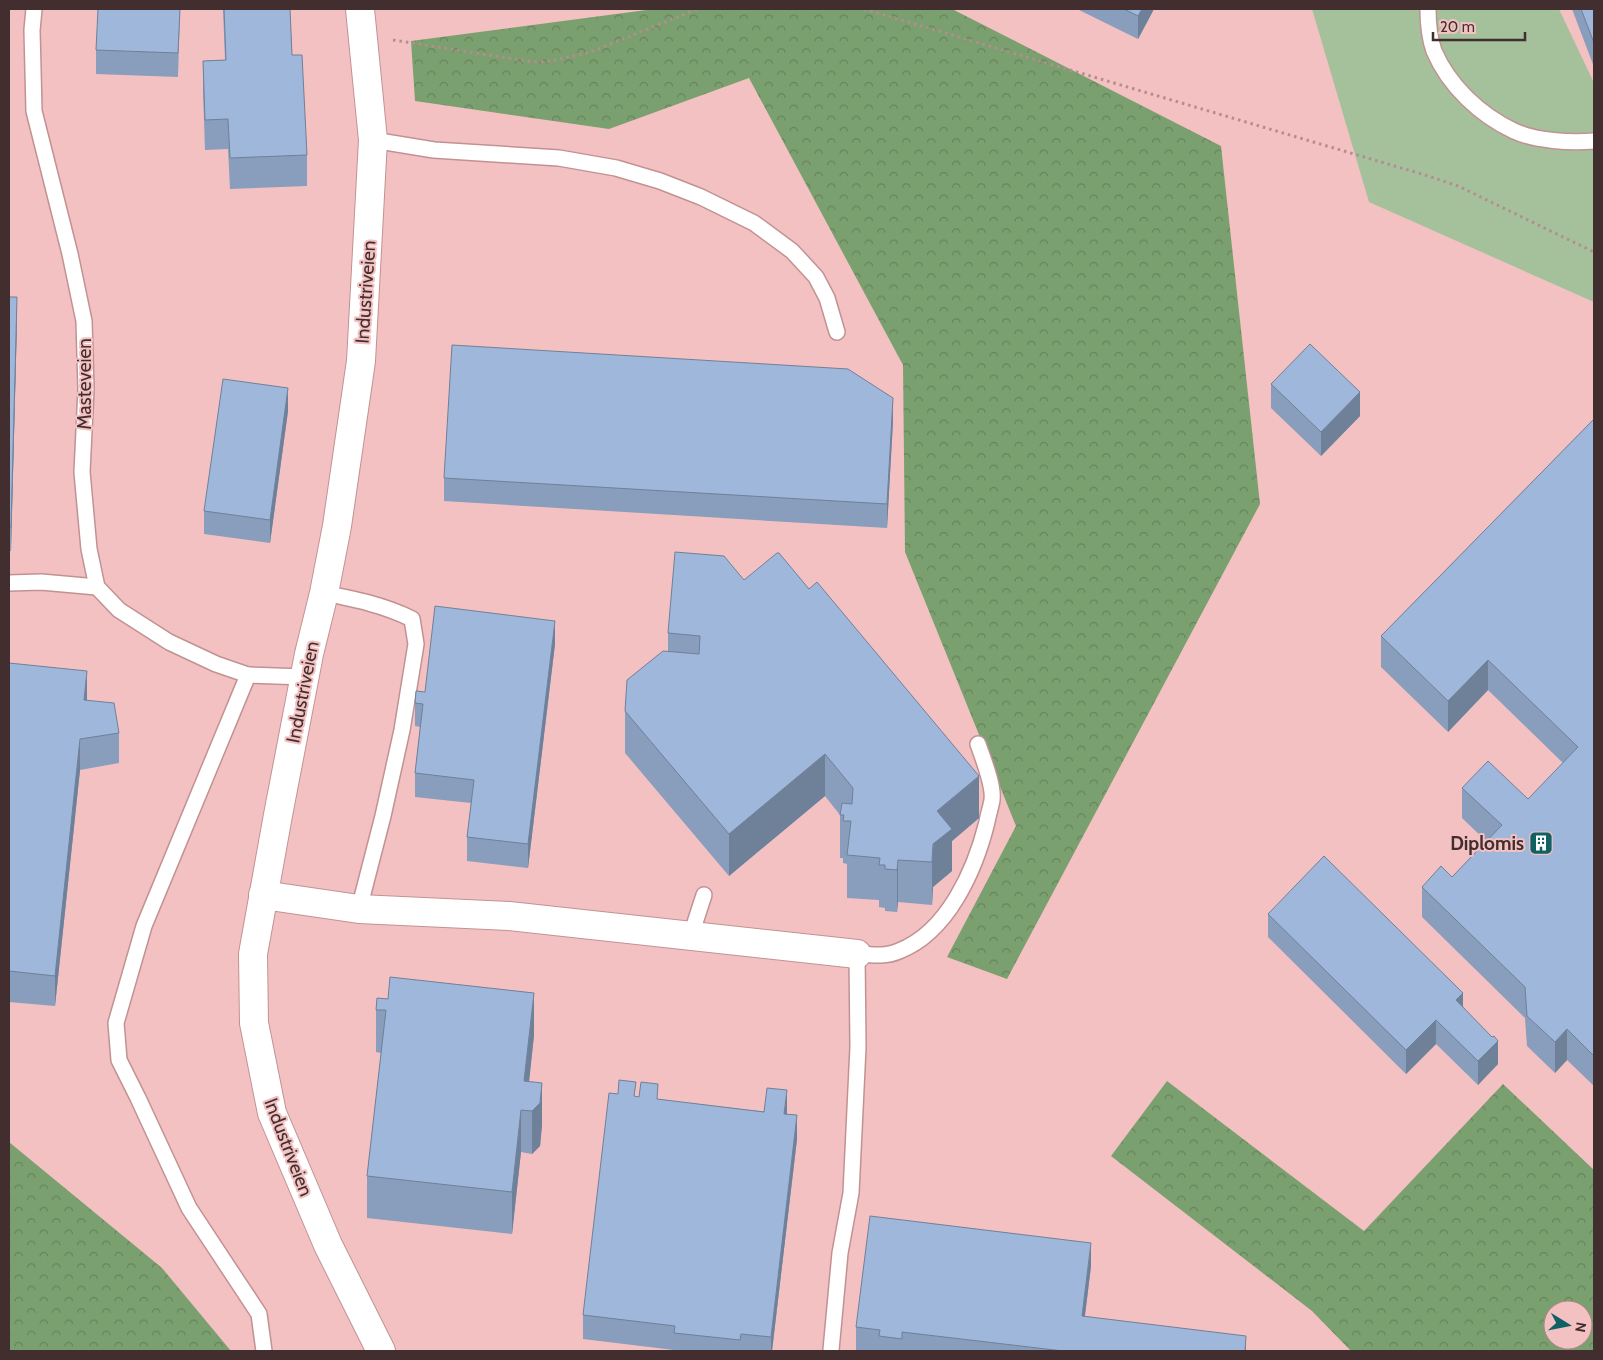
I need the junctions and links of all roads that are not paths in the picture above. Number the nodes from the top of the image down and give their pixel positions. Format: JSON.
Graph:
{"nodes":[{"id":1,"x":34,"y":9,"type":"edge"},
{"id":2,"x":1428,"y":9,"type":"edge"},
{"id":3,"x":362,"y":22,"type":"edge"},
{"id":4,"x":373,"y":140,"type":"junction"},
{"id":5,"x":1594,"y":141,"type":"edge"},
{"id":6,"x":837,"y":332,"type":"dead end"},
{"id":7,"x":9,"y":583,"type":"edge"},
{"id":8,"x":97,"y":587,"type":"junction"},
{"id":9,"x":324,"y":593,"type":"junction"},
{"id":10,"x":248,"y":675,"type":"junction"},
{"id":11,"x":305,"y":677,"type":"junction"},
{"id":12,"x":978,"y":744,"type":"dead end"},
{"id":13,"x":704,"y":894,"type":"dead end"},
{"id":14,"x":263,"y":895,"type":"junction"},
{"id":15,"x":359,"y":910,"type":"junction"},
{"id":16,"x":691,"y":935,"type":"junction"},
{"id":17,"x":858,"y":954,"type":"junction"},
{"id":18,"x":831,"y":1350,"type":"edge"},
{"id":19,"x":264,"y":1351,"type":"edge"},
{"id":20,"x":381,"y":1351,"type":"edge"}],
"edges":[{"from":1,"to":8,"type":"lane","name":"Masteveien"},
{"from":2,"to":5,"type":"lane"},
{"from":3,"to":4,"type":"street","name":"Industriveien"},
{"from":4,"to":6,"type":"lane"},
{"from":4,"to":9,"type":"street","name":"Industriveien"},
{"from":7,"to":8,"type":"lane"},
{"from":8,"to":10,"type":"lane"},
{"from":9,"to":11,"type":"street","name":"Industriveien"},
{"from":9,"to":15,"type":"lane"},
{"from":10,"to":11,"type":"lane"},
{"from":10,"to":19,"type":"lane"},
{"from":11,"to":14,"type":"street","name":"Industriveien"},
{"from":12,"to":17,"type":"lane"},
{"from":13,"to":16,"type":"lane"},
{"from":14,"to":15,"type":"street"},
{"from":14,"to":20,"type":"street","name":"Industriveien"},
{"from":15,"to":16,"type":"street"},
{"from":16,"to":17,"type":"street"},
{"from":17,"to":18,"type":"lane"}]}
